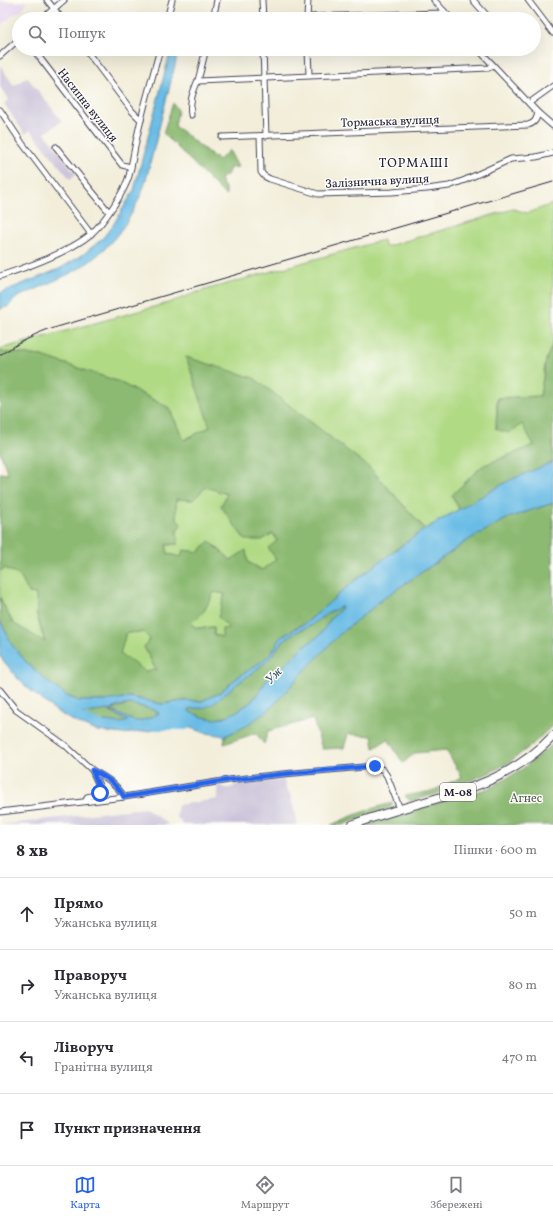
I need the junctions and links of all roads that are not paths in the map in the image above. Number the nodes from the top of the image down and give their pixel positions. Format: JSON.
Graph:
{"nodes":[{"id":1,"x":47,"y":0,"type":"edge"},
{"id":2,"x":64,"y":0,"type":"edge"},
{"id":3,"x":172,"y":0,"type":"edge"},
{"id":4,"x":217,"y":0,"type":"edge"},
{"id":5,"x":262,"y":0,"type":"edge"},
{"id":6,"x":308,"y":0,"type":"edge"},
{"id":7,"x":434,"y":0,"type":"edge"},
{"id":8,"x":473,"y":0,"type":"edge"},
{"id":9,"x":528,"y":0,"type":"edge"},
{"id":10,"x":54,"y":9,"type":"junction"},
{"id":11,"x":444,"y":11,"type":"edge"},
{"id":12,"x":50,"y":12,"type":"edge"},
{"id":13,"x":56,"y":12,"type":"edge"},
{"id":14,"x":169,"y":12,"type":"edge"},
{"id":15,"x":214,"y":12,"type":"edge"},
{"id":16,"x":263,"y":12,"type":"edge"},
{"id":17,"x":307,"y":12,"type":"edge"},
{"id":18,"x":484,"y":12,"type":"edge"},
{"id":19,"x":537,"y":12,"type":"edge"},
{"id":20,"x":541,"y":17,"type":"edge"},
{"id":21,"x":553,"y":33,"type":"edge"},
{"id":22,"x":12,"y":45,"type":"edge"},
{"id":23,"x":0,"y":56,"type":"edge"},
{"id":24,"x":38,"y":56,"type":"edge"},
{"id":25,"x":90,"y":56,"type":"edge"},
{"id":26,"x":158,"y":56,"type":"edge"},
{"id":27,"x":204,"y":56,"type":"edge"},
{"id":28,"x":263,"y":56,"type":"edge"},
{"id":29,"x":308,"y":56,"type":"edge"},
{"id":30,"x":485,"y":56,"type":"edge"},
{"id":31,"x":492,"y":64,"type":"junction"},
{"id":32,"x":309,"y":76,"type":"junction"},
{"id":33,"x":264,"y":77,"type":"junction"},
{"id":34,"x":198,"y":81,"type":"junction"},
{"id":35,"x":553,"y":86,"type":"edge"},
{"id":36,"x":529,"y":103,"type":"junction"},
{"id":37,"x":0,"y":110,"type":"edge"},
{"id":38,"x":538,"y":113,"type":"junction"},
{"id":39,"x":191,"y":115,"type":"dead end"},
{"id":40,"x":141,"y":120,"type":"junction"},
{"id":41,"x":553,"y":126,"type":"edge"},
{"id":42,"x":260,"y":136,"type":"junction"},
{"id":43,"x":266,"y":136,"type":"junction"},
{"id":44,"x":222,"y":137,"type":"dead end"},
{"id":45,"x":56,"y":147,"type":"dead end"},
{"id":46,"x":553,"y":153,"type":"edge"},
{"id":47,"x":131,"y":167,"type":"junction"},
{"id":48,"x":109,"y":212,"type":"junction"},
{"id":49,"x":91,"y":234,"type":"junction"},
{"id":50,"x":0,"y":276,"type":"edge"},
{"id":51,"x":0,"y":690,"type":"edge"},
{"id":52,"x":553,"y":736,"type":"edge"},
{"id":53,"x":92,"y":770,"type":"junction"},
{"id":54,"x":124,"y":797,"type":"junction"},
{"id":55,"x":86,"y":801,"type":"junction"},
{"id":56,"x":400,"y":809,"type":"junction"},
{"id":57,"x":0,"y":812,"type":"edge"},
{"id":58,"x":352,"y":825,"type":"edge"}],
"edges":[{"from":1,"to":10,"type":"street"},
{"from":2,"to":10,"type":"street"},
{"from":3,"to":14,"type":"street"},
{"from":4,"to":15,"type":"street"},
{"from":5,"to":16,"type":"street"},
{"from":6,"to":17,"type":"street"},
{"from":7,"to":11,"type":"street"},
{"from":8,"to":18,"type":"street"},
{"from":9,"to":19,"type":"street"},
{"from":10,"to":12,"type":"street"},
{"from":10,"to":13,"type":"street"},
{"from":20,"to":21,"type":"street"},
{"from":22,"to":23,"type":"street"},
{"from":24,"to":47,"type":"street","name":"Насипна вулиця"},
{"from":25,"to":40,"type":"street"},
{"from":26,"to":40,"type":"street"},
{"from":27,"to":34,"type":"street"},
{"from":28,"to":33,"type":"street"},
{"from":29,"to":32,"type":"street"},
{"from":30,"to":31,"type":"street"},
{"from":31,"to":32,"type":"street"},
{"from":31,"to":36,"type":"street"},
{"from":32,"to":33,"type":"street"},
{"from":33,"to":34,"type":"street"},
{"from":33,"to":43,"type":"street"},
{"from":34,"to":39,"type":"street"},
{"from":35,"to":36,"type":"street"},
{"from":36,"to":38,"type":"street"},
{"from":37,"to":49,"type":"street"},
{"from":38,"to":41,"type":"street"},
{"from":38,"to":43,"type":"street","name":"Тормаська вулиця"},
{"from":40,"to":47,"type":"street"},
{"from":42,"to":43,"type":"street","name":"Тормаська вулиця"},
{"from":42,"to":44,"type":"street","name":"Тормаська вулиця"},
{"from":42,"to":46,"type":"street","name":"Залізнична вулиця"},
{"from":45,"to":48,"type":"street"},
{"from":47,"to":48,"type":"street"},
{"from":48,"to":49,"type":"street"},
{"from":49,"to":50,"type":"street"},
{"from":51,"to":53,"type":"street"},
{"from":52,"to":56,"type":"highway","number":"М-08"},
{"from":53,"to":54,"type":"street"},
{"from":53,"to":55,"type":"street"},
{"from":54,"to":55,"type":"street"},
{"from":54,"to":56,"type":"street"},
{"from":55,"to":57,"type":"street"},
{"from":56,"to":58,"type":"highway","number":"М-08"}]}
